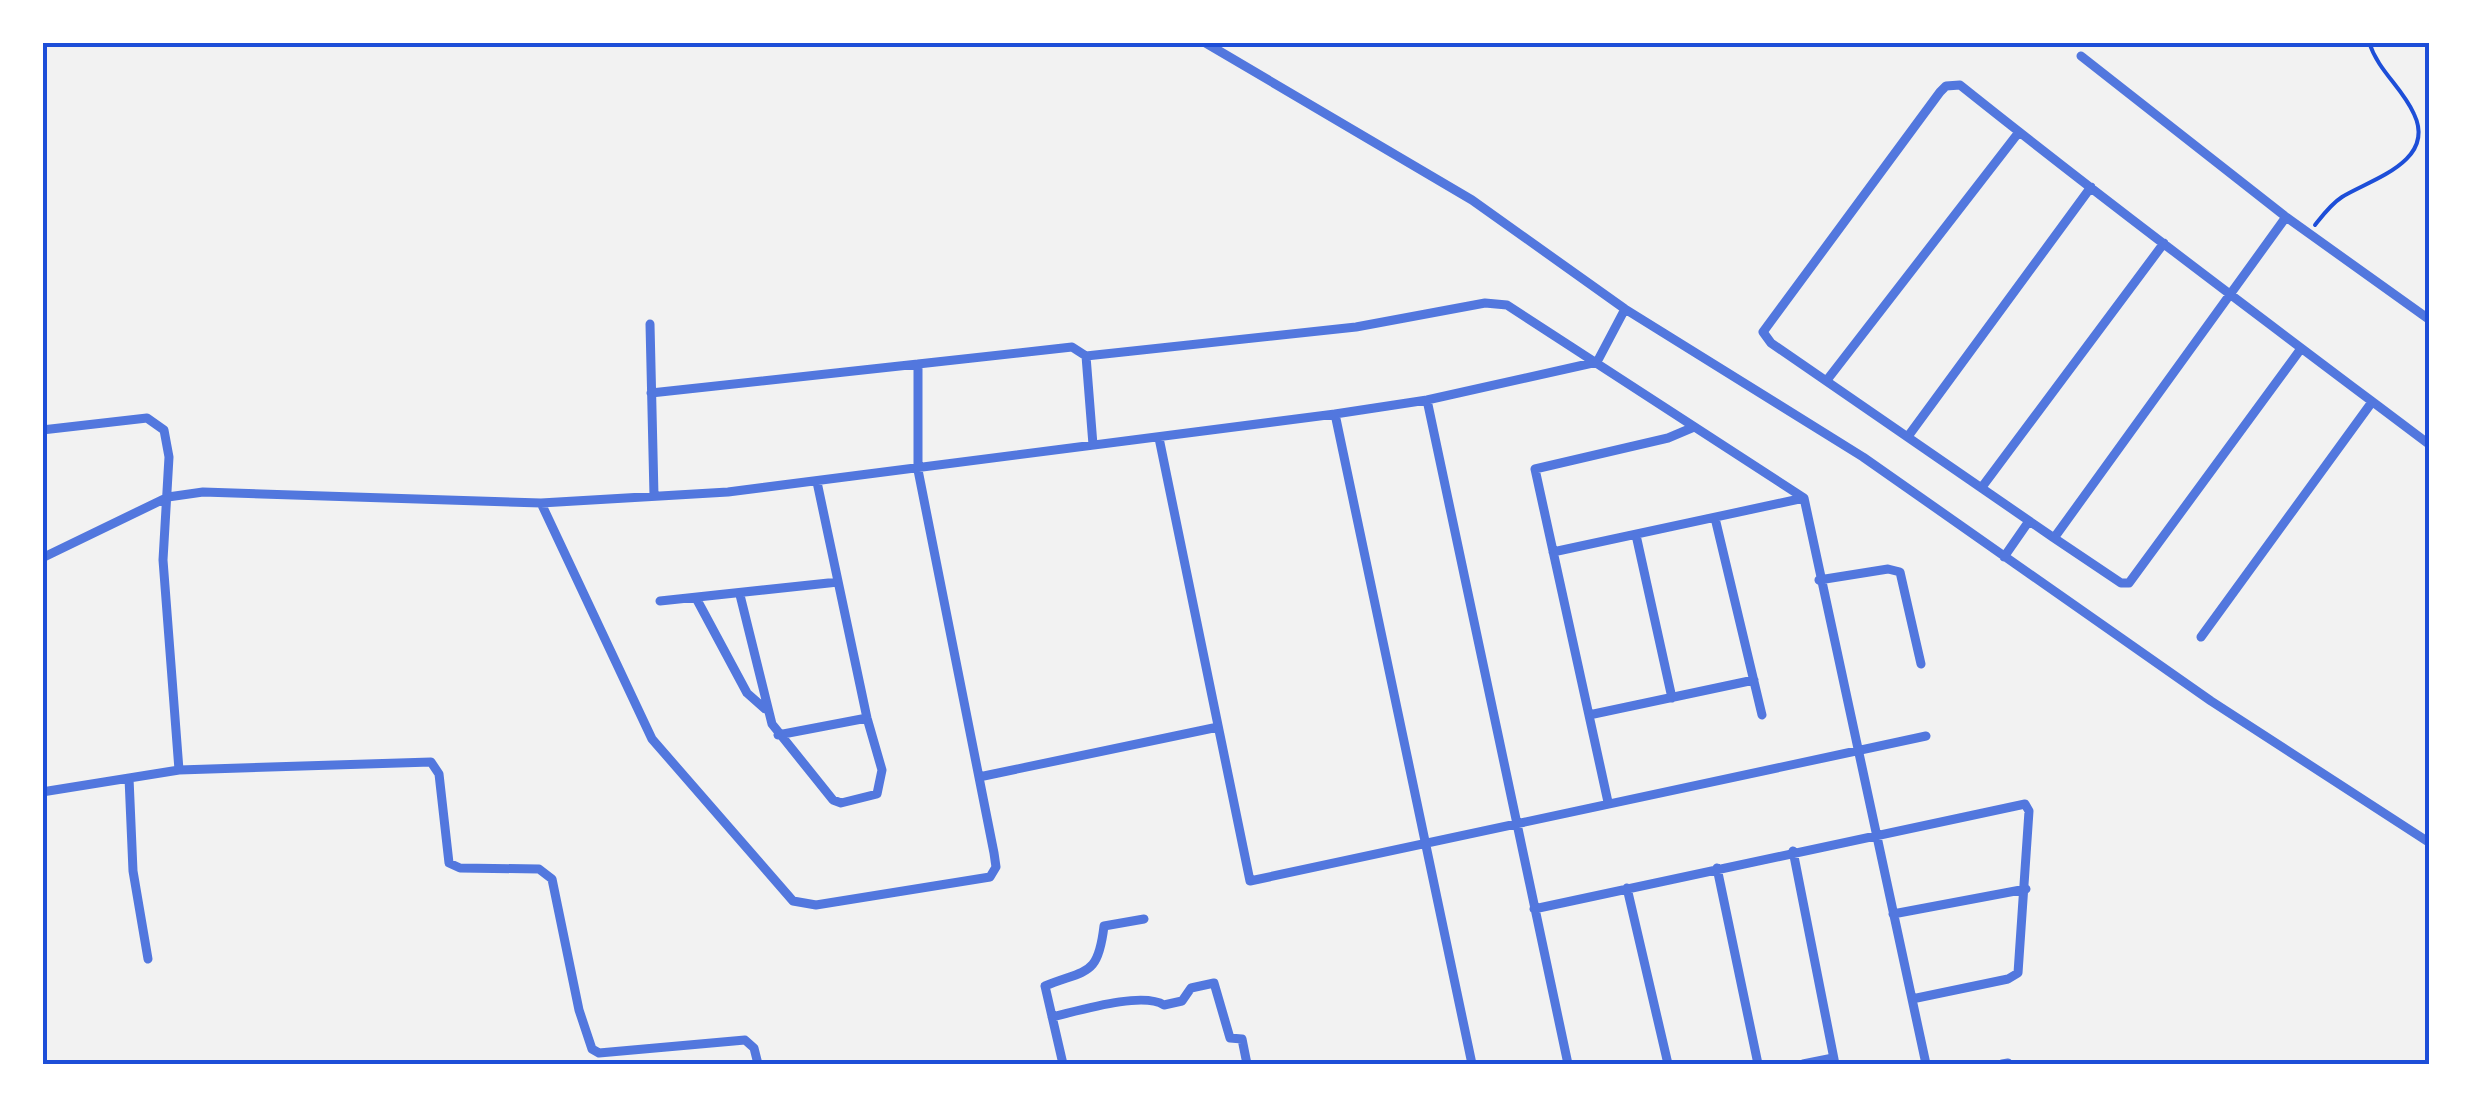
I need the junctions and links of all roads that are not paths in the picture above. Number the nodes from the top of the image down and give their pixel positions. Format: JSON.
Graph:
{"nodes":[{"id":1,"x":1204,"y":42,"type":"edge"},
{"id":2,"x":2081,"y":56,"type":"dead end"},
{"id":3,"x":2019,"y":132,"type":"junction"},
{"id":4,"x":2091,"y":186,"type":"junction"},
{"id":5,"x":2286,"y":217,"type":"junction"},
{"id":6,"x":2164,"y":244,"type":"junction"},
{"id":7,"x":2232,"y":294,"type":"junction"},
{"id":8,"x":1626,"y":309,"type":"junction"},
{"id":9,"x":2430,"y":320,"type":"edge"},
{"id":10,"x":650,"y":324,"type":"dead end"},
{"id":11,"x":2300,"y":350,"type":"junction"},
{"id":12,"x":1086,"y":356,"type":"junction"},
{"id":13,"x":1598,"y":362,"type":"junction"},
{"id":14,"x":918,"y":364,"type":"junction"},
{"id":15,"x":1826,"y":380,"type":"junction"},
{"id":16,"x":651,"y":393,"type":"junction"},
{"id":17,"x":1427,"y":400,"type":"junction"},
{"id":18,"x":2372,"y":402,"type":"junction"},
{"id":19,"x":1335,"y":414,"type":"junction"},
{"id":20,"x":1694,"y":428,"type":"junction"},
{"id":21,"x":42,"y":430,"type":"edge"},
{"id":22,"x":1909,"y":435,"type":"junction"},
{"id":23,"x":1159,"y":438,"type":"junction"},
{"id":24,"x":2430,"y":445,"type":"edge"},
{"id":25,"x":1094,"y":446,"type":"junction"},
{"id":26,"x":918,"y":470,"type":"junction"},
{"id":27,"x":817,"y":482,"type":"junction"},
{"id":28,"x":1982,"y":487,"type":"junction"},
{"id":29,"x":654,"y":496,"type":"junction"},
{"id":30,"x":168,"y":497,"type":"junction"},
{"id":31,"x":1804,"y":498,"type":"junction"},
{"id":32,"x":541,"y":503,"type":"junction"},
{"id":33,"x":1715,"y":518,"type":"junction"},
{"id":34,"x":2029,"y":522,"type":"junction"},
{"id":35,"x":1636,"y":535,"type":"junction"},
{"id":36,"x":2054,"y":538,"type":"junction"},
{"id":37,"x":1553,"y":552,"type":"junction"},
{"id":38,"x":2007,"y":554,"type":"junction"},
{"id":39,"x":42,"y":558,"type":"edge"},
{"id":40,"x":1820,"y":580,"type":"junction"},
{"id":41,"x":838,"y":582,"type":"junction"},
{"id":42,"x":740,"y":596,"type":"junction"},
{"id":43,"x":696,"y":598,"type":"junction"},
{"id":44,"x":660,"y":601,"type":"dead end"},
{"id":45,"x":2201,"y":637,"type":"dead end"},
{"id":46,"x":1922,"y":664,"type":"dead end"},
{"id":47,"x":1754,"y":680,"type":"junction"},
{"id":48,"x":1672,"y":698,"type":"junction"},
{"id":49,"x":765,"y":708,"type":"junction"},
{"id":50,"x":1762,"y":715,"type":"dead end"},
{"id":51,"x":1589,"y":716,"type":"junction"},
{"id":52,"x":866,"y":718,"type":"junction"},
{"id":53,"x":1218,"y":727,"type":"junction"},
{"id":54,"x":778,"y":735,"type":"junction"},
{"id":55,"x":1926,"y":736,"type":"dead end"},
{"id":56,"x":1857,"y":750,"type":"junction"},
{"id":57,"x":179,"y":770,"type":"junction"},
{"id":58,"x":979,"y":777,"type":"junction"},
{"id":59,"x":129,"y":778,"type":"junction"},
{"id":60,"x":42,"y":792,"type":"edge"},
{"id":61,"x":1608,"y":802,"type":"junction"},
{"id":62,"x":1516,"y":823,"type":"junction"},
{"id":63,"x":1874,"y":833,"type":"junction"},
{"id":64,"x":2429,"y":843,"type":"edge"},
{"id":65,"x":1425,"y":844,"type":"junction"},
{"id":66,"x":1794,"y":851,"type":"junction"},
{"id":67,"x":2430,"y":854,"type":"edge"},
{"id":68,"x":1717,"y":868,"type":"junction"},
{"id":69,"x":1628,"y":888,"type":"junction"},
{"id":70,"x":2026,"y":889,"type":"junction"},
{"id":71,"x":1534,"y":909,"type":"junction"},
{"id":72,"x":1893,"y":914,"type":"junction"},
{"id":73,"x":1144,"y":919,"type":"dead end"},
{"id":74,"x":148,"y":959,"type":"dead end"},
{"id":75,"x":1912,"y":999,"type":"junction"},
{"id":76,"x":1052,"y":1017,"type":"junction"},
{"id":77,"x":1834,"y":1061,"type":"edge"},
{"id":78,"x":758,"y":1064,"type":"edge"},
{"id":79,"x":1062,"y":1064,"type":"edge"},
{"id":80,"x":1247,"y":1064,"type":"edge"},
{"id":81,"x":1472,"y":1064,"type":"edge"},
{"id":82,"x":1568,"y":1064,"type":"edge"},
{"id":83,"x":1668,"y":1064,"type":"edge"},
{"id":84,"x":1758,"y":1064,"type":"edge"},
{"id":85,"x":1803,"y":1064,"type":"edge"},
{"id":86,"x":1926,"y":1064,"type":"edge"}],
"edges":[{"from":1,"to":8,"type":"street"},
{"from":2,"to":5,"type":"street"},
{"from":3,"to":4,"type":"street"},
{"from":3,"to":15,"type":"street"},
{"from":3,"to":15,"type":"street"},
{"from":4,"to":6,"type":"street"},
{"from":4,"to":22,"type":"street"},
{"from":5,"to":7,"type":"street"},
{"from":5,"to":9,"type":"street"},
{"from":6,"to":7,"type":"street"},
{"from":6,"to":28,"type":"street"},
{"from":7,"to":11,"type":"street"},
{"from":7,"to":36,"type":"street"},
{"from":8,"to":13,"type":"street"},
{"from":8,"to":38,"type":"street"},
{"from":10,"to":16,"type":"street"},
{"from":11,"to":18,"type":"street"},
{"from":11,"to":36,"type":"street"},
{"from":12,"to":13,"type":"street"},
{"from":12,"to":14,"type":"street"},
{"from":12,"to":25,"type":"street"},
{"from":13,"to":17,"type":"street"},
{"from":13,"to":20,"type":"street"},
{"from":14,"to":16,"type":"street"},
{"from":14,"to":26,"type":"street"},
{"from":15,"to":22,"type":"street"},
{"from":16,"to":29,"type":"street"},
{"from":17,"to":19,"type":"street"},
{"from":17,"to":62,"type":"street"},
{"from":18,"to":24,"type":"street"},
{"from":18,"to":45,"type":"street"},
{"from":19,"to":23,"type":"street"},
{"from":19,"to":65,"type":"street"},
{"from":20,"to":31,"type":"street"},
{"from":20,"to":37,"type":"street"},
{"from":21,"to":30,"type":"street"},
{"from":22,"to":28,"type":"street"},
{"from":23,"to":25,"type":"street"},
{"from":23,"to":53,"type":"street"},
{"from":25,"to":26,"type":"street"},
{"from":26,"to":27,"type":"street"},
{"from":26,"to":58,"type":"street"},
{"from":27,"to":29,"type":"street"},
{"from":27,"to":41,"type":"street"},
{"from":28,"to":34,"type":"street"},
{"from":29,"to":32,"type":"street"},
{"from":30,"to":32,"type":"street"},
{"from":30,"to":39,"type":"street"},
{"from":30,"to":57,"type":"street"},
{"from":31,"to":33,"type":"street"},
{"from":31,"to":40,"type":"street"},
{"from":32,"to":58,"type":"street"},
{"from":33,"to":35,"type":"street"},
{"from":33,"to":47,"type":"street"},
{"from":34,"to":36,"type":"street"},
{"from":34,"to":38,"type":"street"},
{"from":35,"to":37,"type":"street"},
{"from":35,"to":48,"type":"street"},
{"from":37,"to":51,"type":"street"},
{"from":38,"to":64,"type":"street"},
{"from":40,"to":46,"type":"street"},
{"from":40,"to":56,"type":"street"},
{"from":41,"to":42,"type":"street"},
{"from":41,"to":52,"type":"street"},
{"from":42,"to":43,"type":"street"},
{"from":42,"to":49,"type":"street"},
{"from":43,"to":44,"type":"street"},
{"from":43,"to":49,"type":"street"},
{"from":47,"to":48,"type":"street"},
{"from":47,"to":50,"type":"street"},
{"from":48,"to":51,"type":"street"},
{"from":49,"to":54,"type":"street"},
{"from":51,"to":61,"type":"street"},
{"from":52,"to":54,"type":"street"},
{"from":52,"to":54,"type":"street"},
{"from":53,"to":58,"type":"street"},
{"from":53,"to":65,"type":"street"},
{"from":55,"to":56,"type":"street"},
{"from":56,"to":61,"type":"street"},
{"from":56,"to":63,"type":"street"},
{"from":57,"to":59,"type":"street"},
{"from":57,"to":78,"type":"street"},
{"from":59,"to":60,"type":"street"},
{"from":59,"to":74,"type":"street"},
{"from":61,"to":62,"type":"street"},
{"from":62,"to":65,"type":"street"},
{"from":62,"to":71,"type":"street"},
{"from":63,"to":66,"type":"street"},
{"from":63,"to":70,"type":"street"},
{"from":63,"to":72,"type":"street"},
{"from":64,"to":67,"type":"street"},
{"from":65,"to":81,"type":"street"},
{"from":66,"to":68,"type":"street"},
{"from":66,"to":77,"type":"street"},
{"from":68,"to":69,"type":"street"},
{"from":68,"to":84,"type":"street"},
{"from":69,"to":71,"type":"street"},
{"from":69,"to":83,"type":"street"},
{"from":70,"to":72,"type":"street"},
{"from":70,"to":75,"type":"street"},
{"from":71,"to":82,"type":"street"},
{"from":72,"to":75,"type":"street"},
{"from":73,"to":76,"type":"street"},
{"from":75,"to":86,"type":"street"},
{"from":76,"to":79,"type":"street"},
{"from":76,"to":80,"type":"street"},
{"from":77,"to":85,"type":"street"}]}
